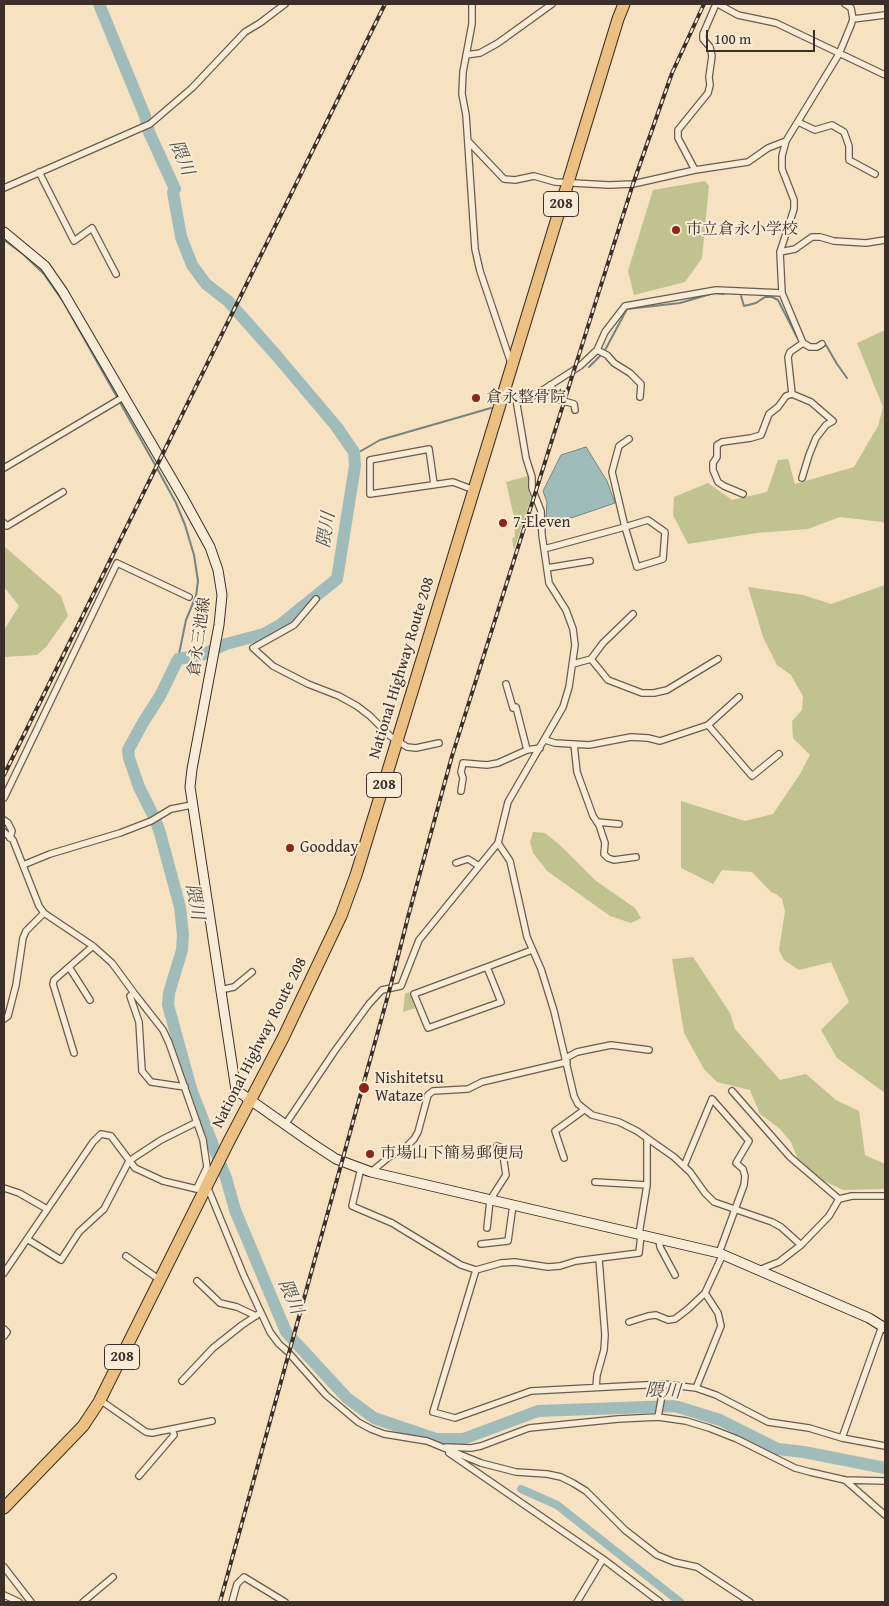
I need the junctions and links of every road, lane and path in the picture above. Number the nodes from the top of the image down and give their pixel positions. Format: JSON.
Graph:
{"nodes":[{"id":1,"x":285,"y":4,"type":"edge"},
{"id":2,"x":472,"y":4,"type":"edge"},
{"id":3,"x":552,"y":4,"type":"edge"},
{"id":4,"x":624,"y":4,"type":"edge"},
{"id":5,"x":717,"y":4,"type":"edge"},
{"id":6,"x":845,"y":4,"type":"edge"},
{"id":7,"x":885,"y":15,"type":"edge"},
{"id":8,"x":853,"y":19,"type":"junction"},
{"id":9,"x":839,"y":54,"type":"junction"},
{"id":10,"x":466,"y":55,"type":"junction"},
{"id":11,"x":885,"y":75,"type":"edge"},
{"id":12,"x":798,"y":122,"type":"junction"},
{"id":13,"x":468,"y":141,"type":"junction"},
{"id":14,"x":786,"y":141,"type":"junction"},
{"id":15,"x":695,"y":170,"type":"junction"},
{"id":16,"x":39,"y":172,"type":"junction"},
{"id":17,"x":875,"y":174,"type":"dead end"},
{"id":18,"x":568,"y":182,"type":"junction"},
{"id":19,"x":4,"y":188,"type":"edge"},
{"id":20,"x":4,"y":232,"type":"edge"},
{"id":21,"x":885,"y":240,"type":"edge"},
{"id":22,"x":780,"y":252,"type":"junction"},
{"id":23,"x":116,"y":274,"type":"dead end"},
{"id":24,"x":782,"y":293,"type":"junction"},
{"id":25,"x":803,"y":343,"type":"junction"},
{"id":26,"x":822,"y":344,"type":"dead end"},
{"id":27,"x":597,"y":350,"type":"junction"},
{"id":28,"x":512,"y":364,"type":"junction"},
{"id":29,"x":550,"y":385,"type":"junction"},
{"id":30,"x":503,"y":394,"type":"junction"},
{"id":31,"x":792,"y":394,"type":"junction"},
{"id":32,"x":125,"y":396,"type":"junction"},
{"id":33,"x":640,"y":397,"type":"dead end"},
{"id":34,"x":516,"y":399,"type":"junction"},
{"id":35,"x":575,"y":410,"type":"dead end"},
{"id":36,"x":629,"y":439,"type":"dead end"},
{"id":37,"x":4,"y":468,"type":"edge"},
{"id":38,"x":802,"y":478,"type":"dead end"},
{"id":39,"x":434,"y":484,"type":"junction"},
{"id":40,"x":474,"y":490,"type":"junction"},
{"id":41,"x":63,"y":492,"type":"dead end"},
{"id":42,"x":742,"y":494,"type":"dead end"},
{"id":43,"x":4,"y":523,"type":"edge"},
{"id":44,"x":625,"y":527,"type":"junction"},
{"id":45,"x":544,"y":549,"type":"junction"},
{"id":46,"x":590,"y":561,"type":"dead end"},
{"id":47,"x":547,"y":568,"type":"junction"},
{"id":48,"x":190,"y":598,"type":"dead end"},
{"id":49,"x":316,"y":600,"type":"dead end"},
{"id":50,"x":633,"y":614,"type":"dead end"},
{"id":51,"x":718,"y":658,"type":"dead end"},
{"id":52,"x":591,"y":659,"type":"junction"},
{"id":53,"x":573,"y":664,"type":"junction"},
{"id":54,"x":506,"y":684,"type":"dead end"},
{"id":55,"x":738,"y":697,"type":"dead end"},
{"id":56,"x":708,"y":725,"type":"junction"},
{"id":57,"x":545,"y":740,"type":"junction"},
{"id":58,"x":397,"y":742,"type":"junction"},
{"id":59,"x":438,"y":742,"type":"dead end"},
{"id":60,"x":574,"y":744,"type":"junction"},
{"id":61,"x":540,"y":748,"type":"junction"},
{"id":62,"x":528,"y":750,"type":"junction"},
{"id":63,"x":780,"y":754,"type":"dead end"},
{"id":64,"x":461,"y":791,"type":"dead end"},
{"id":65,"x":4,"y":798,"type":"edge"},
{"id":66,"x":192,"y":805,"type":"junction"},
{"id":67,"x":4,"y":820,"type":"edge"},
{"id":68,"x":597,"y":822,"type":"junction"},
{"id":69,"x":619,"y":824,"type":"dead end"},
{"id":70,"x":4,"y":832,"type":"edge"},
{"id":71,"x":10,"y":838,"type":"junction"},
{"id":72,"x":498,"y":843,"type":"junction"},
{"id":73,"x":636,"y":857,"type":"dead end"},
{"id":74,"x":456,"y":863,"type":"dead end"},
{"id":75,"x":23,"y":865,"type":"junction"},
{"id":76,"x":479,"y":866,"type":"junction"},
{"id":77,"x":44,"y":913,"type":"junction"},
{"id":78,"x":93,"y":946,"type":"junction"},
{"id":79,"x":532,"y":950,"type":"junction"},
{"id":80,"x":69,"y":967,"type":"junction"},
{"id":81,"x":487,"y":967,"type":"junction"},
{"id":82,"x":252,"y":972,"type":"dead end"},
{"id":83,"x":220,"y":990,"type":"junction"},
{"id":84,"x":134,"y":993,"type":"junction"},
{"id":85,"x":90,"y":1000,"type":"dead end"},
{"id":86,"x":4,"y":1019,"type":"edge"},
{"id":87,"x":649,"y":1050,"type":"dead end"},
{"id":88,"x":74,"y":1053,"type":"dead end"},
{"id":89,"x":566,"y":1060,"type":"junction"},
{"id":90,"x":185,"y":1087,"type":"junction"},
{"id":91,"x":732,"y":1091,"type":"dead end"},
{"id":92,"x":250,"y":1100,"type":"junction"},
{"id":93,"x":584,"y":1110,"type":"junction"},
{"id":94,"x":197,"y":1122,"type":"junction"},
{"id":95,"x":286,"y":1125,"type":"junction"},
{"id":96,"x":647,"y":1138,"type":"junction"},
{"id":97,"x":497,"y":1146,"type":"dead end"},
{"id":98,"x":564,"y":1158,"type":"dead end"},
{"id":99,"x":129,"y":1161,"type":"junction"},
{"id":100,"x":684,"y":1166,"type":"junction"},
{"id":101,"x":361,"y":1168,"type":"junction"},
{"id":102,"x":371,"y":1172,"type":"junction"},
{"id":103,"x":595,"y":1182,"type":"dead end"},
{"id":104,"x":647,"y":1185,"type":"junction"},
{"id":105,"x":204,"y":1187,"type":"junction"},
{"id":106,"x":4,"y":1188,"type":"edge"},
{"id":107,"x":885,"y":1196,"type":"edge"},
{"id":108,"x":839,"y":1199,"type":"junction"},
{"id":109,"x":490,"y":1200,"type":"junction"},
{"id":110,"x":513,"y":1205,"type":"junction"},
{"id":111,"x":47,"y":1209,"type":"junction"},
{"id":112,"x":734,"y":1210,"type":"junction"},
{"id":113,"x":487,"y":1228,"type":"dead end"},
{"id":114,"x":640,"y":1235,"type":"junction"},
{"id":115,"x":27,"y":1239,"type":"junction"},
{"id":116,"x":659,"y":1239,"type":"junction"},
{"id":117,"x":481,"y":1244,"type":"dead end"},
{"id":118,"x":801,"y":1245,"type":"junction"},
{"id":119,"x":721,"y":1254,"type":"junction"},
{"id":120,"x":126,"y":1256,"type":"dead end"},
{"id":121,"x":599,"y":1259,"type":"junction"},
{"id":122,"x":476,"y":1270,"type":"junction"},
{"id":123,"x":759,"y":1270,"type":"junction"},
{"id":124,"x":4,"y":1273,"type":"edge"},
{"id":125,"x":675,"y":1275,"type":"dead end"},
{"id":126,"x":160,"y":1280,"type":"junction"},
{"id":127,"x":197,"y":1281,"type":"dead end"},
{"id":128,"x":705,"y":1293,"type":"junction"},
{"id":129,"x":258,"y":1315,"type":"junction"},
{"id":130,"x":629,"y":1322,"type":"dead end"},
{"id":131,"x":884,"y":1327,"type":"edge"},
{"id":132,"x":4,"y":1329,"type":"edge"},
{"id":133,"x":4,"y":1336,"type":"edge"},
{"id":134,"x":182,"y":1381,"type":"dead end"},
{"id":135,"x":664,"y":1384,"type":"junction"},
{"id":136,"x":596,"y":1387,"type":"junction"},
{"id":137,"x":696,"y":1388,"type":"junction"},
{"id":138,"x":100,"y":1400,"type":"junction"},
{"id":139,"x":659,"y":1414,"type":"junction"},
{"id":140,"x":212,"y":1421,"type":"dead end"},
{"id":141,"x":172,"y":1429,"type":"junction"},
{"id":142,"x":842,"y":1438,"type":"junction"},
{"id":143,"x":885,"y":1446,"type":"edge"},
{"id":144,"x":441,"y":1447,"type":"junction"},
{"id":145,"x":139,"y":1476,"type":"dead end"},
{"id":146,"x":845,"y":1480,"type":"junction"},
{"id":147,"x":885,"y":1481,"type":"edge"},
{"id":148,"x":4,"y":1508,"type":"edge"},
{"id":149,"x":885,"y":1515,"type":"edge"},
{"id":150,"x":602,"y":1560,"type":"junction"},
{"id":151,"x":4,"y":1568,"type":"edge"},
{"id":152,"x":113,"y":1577,"type":"dead end"},
{"id":153,"x":4,"y":1595,"type":"edge"},
{"id":154,"x":19,"y":1602,"type":"edge"},
{"id":155,"x":31,"y":1602,"type":"edge"},
{"id":156,"x":83,"y":1602,"type":"edge"},
{"id":157,"x":232,"y":1602,"type":"edge"},
{"id":158,"x":285,"y":1602,"type":"edge"},
{"id":159,"x":577,"y":1602,"type":"edge"},
{"id":160,"x":660,"y":1602,"type":"edge"},
{"id":161,"x":750,"y":1602,"type":"edge"}],
"edges":[{"from":1,"to":16,"type":"street"},
{"from":2,"to":10,"type":"street"},
{"from":3,"to":10,"type":"street"},
{"from":4,"to":18,"type":"highway","name":"National Highway Route 208","number":"208"},
{"from":5,"to":9,"type":"street"},
{"from":5,"to":15,"type":"street"},
{"from":6,"to":8,"type":"street"},
{"from":7,"to":8,"type":"street"},
{"from":8,"to":9,"type":"street"},
{"from":9,"to":11,"type":"street"},
{"from":9,"to":12,"type":"street"},
{"from":10,"to":13,"type":"street"},
{"from":12,"to":14,"type":"street"},
{"from":12,"to":17,"type":"street"},
{"from":13,"to":18,"type":"street"},
{"from":13,"to":28,"type":"street"},
{"from":14,"to":15,"type":"street"},
{"from":14,"to":22,"type":"street"},
{"from":15,"to":18,"type":"street"},
{"from":16,"to":19,"type":"street"},
{"from":16,"to":23,"type":"street"},
{"from":18,"to":28,"type":"highway","name":"National Highway Route 208","number":"208"},
{"from":20,"to":32,"type":"main road","name":"倉永三池線"},
{"from":21,"to":22,"type":"street"},
{"from":22,"to":24,"type":"street"},
{"from":24,"to":25,"type":"street"},
{"from":24,"to":27,"type":"street"},
{"from":25,"to":26,"type":"street"},
{"from":25,"to":31,"type":"street"},
{"from":27,"to":29,"type":"street"},
{"from":27,"to":33,"type":"street"},
{"from":28,"to":30,"type":"highway","name":"National Highway Route 208","number":"208"},
{"from":29,"to":34,"type":"street"},
{"from":29,"to":35,"type":"street"},
{"from":30,"to":34,"type":"street"},
{"from":30,"to":40,"type":"highway","name":"National Highway Route 208","number":"208"},
{"from":31,"to":38,"type":"street"},
{"from":31,"to":42,"type":"street"},
{"from":32,"to":37,"type":"street"},
{"from":32,"to":66,"type":"main road","name":"倉永三池線"},
{"from":34,"to":45,"type":"street"},
{"from":36,"to":44,"type":"street"},
{"from":39,"to":39,"type":"street"},
{"from":39,"to":40,"type":"street"},
{"from":40,"to":58,"type":"highway","name":"National Highway Route 208","number":"208"},
{"from":41,"to":43,"type":"street"},
{"from":44,"to":44,"type":"street"},
{"from":44,"to":45,"type":"street"},
{"from":45,"to":47,"type":"street"},
{"from":46,"to":47,"type":"street"},
{"from":47,"to":53,"type":"street"},
{"from":48,"to":65,"type":"street"},
{"from":49,"to":58,"type":"street"},
{"from":50,"to":52,"type":"street"},
{"from":51,"to":52,"type":"street"},
{"from":52,"to":53,"type":"street"},
{"from":53,"to":57,"type":"street"},
{"from":54,"to":62,"type":"street"},
{"from":55,"to":56,"type":"street"},
{"from":56,"to":60,"type":"street"},
{"from":56,"to":63,"type":"street"},
{"from":57,"to":60,"type":"street"},
{"from":57,"to":61,"type":"street"},
{"from":58,"to":59,"type":"street"},
{"from":58,"to":92,"type":"highway","name":"National Highway Route 208","number":"208"},
{"from":60,"to":68,"type":"street"},
{"from":61,"to":62,"type":"street"},
{"from":61,"to":72,"type":"street"},
{"from":62,"to":64,"type":"street"},
{"from":66,"to":75,"type":"street"},
{"from":66,"to":83,"type":"main road","name":"倉永三池線"},
{"from":67,"to":71,"type":"street"},
{"from":68,"to":69,"type":"street"},
{"from":68,"to":73,"type":"street"},
{"from":70,"to":71,"type":"street"},
{"from":71,"to":75,"type":"street"},
{"from":72,"to":76,"type":"street"},
{"from":72,"to":79,"type":"street"},
{"from":74,"to":76,"type":"street"},
{"from":75,"to":77,"type":"street"},
{"from":76,"to":95,"type":"street"},
{"from":77,"to":78,"type":"street"},
{"from":77,"to":86,"type":"street"},
{"from":78,"to":80,"type":"street"},
{"from":78,"to":84,"type":"street"},
{"from":79,"to":81,"type":"street"},
{"from":79,"to":89,"type":"street"},
{"from":80,"to":85,"type":"street"},
{"from":80,"to":88,"type":"street"},
{"from":81,"to":81,"type":"street"},
{"from":82,"to":83,"type":"street"},
{"from":83,"to":92,"type":"main road","name":"倉永三池線"},
{"from":84,"to":90,"type":"street"},
{"from":84,"to":90,"type":"street"},
{"from":87,"to":89,"type":"street"},
{"from":89,"to":93,"type":"street"},
{"from":89,"to":102,"type":"street"},
{"from":90,"to":94,"type":"street"},
{"from":91,"to":108,"type":"street"},
{"from":92,"to":95,"type":"main road","name":"倉永三池線"},
{"from":92,"to":105,"type":"highway","name":"National Highway Route 208","number":"208"},
{"from":93,"to":96,"type":"street"},
{"from":93,"to":98,"type":"street"},
{"from":94,"to":99,"type":"street"},
{"from":94,"to":105,"type":"street"},
{"from":95,"to":101,"type":"main road","name":"倉永三池線"},
{"from":96,"to":100,"type":"street"},
{"from":96,"to":104,"type":"street"},
{"from":97,"to":109,"type":"street"},
{"from":99,"to":105,"type":"street"},
{"from":99,"to":111,"type":"street"},
{"from":99,"to":115,"type":"street"},
{"from":100,"to":112,"type":"street"},
{"from":100,"to":112,"type":"street"},
{"from":101,"to":102,"type":"main road","name":"倉永三池線"},
{"from":101,"to":122,"type":"street"},
{"from":102,"to":109,"type":"main road","name":"倉永三池線"},
{"from":103,"to":104,"type":"street"},
{"from":104,"to":114,"type":"street"},
{"from":105,"to":126,"type":"highway","name":"National Highway Route 208","number":"208"},
{"from":105,"to":129,"type":"street"},
{"from":106,"to":111,"type":"street"},
{"from":107,"to":108,"type":"street"},
{"from":108,"to":118,"type":"street"},
{"from":109,"to":110,"type":"main road","name":"倉永三池線"},
{"from":109,"to":113,"type":"street"},
{"from":110,"to":114,"type":"main road","name":"倉永三池線"},
{"from":110,"to":117,"type":"street"},
{"from":111,"to":115,"type":"street"},
{"from":112,"to":118,"type":"street"},
{"from":112,"to":119,"type":"street"},
{"from":114,"to":116,"type":"main road","name":"倉永三池線"},
{"from":114,"to":121,"type":"street"},
{"from":115,"to":124,"type":"street"},
{"from":116,"to":119,"type":"main road","name":"倉永三池線"},
{"from":116,"to":125,"type":"street"},
{"from":118,"to":123,"type":"street"},
{"from":119,"to":123,"type":"main road","name":"倉永三池線"},
{"from":119,"to":128,"type":"street"},
{"from":120,"to":126,"type":"street"},
{"from":121,"to":122,"type":"street"},
{"from":121,"to":136,"type":"street"},
{"from":122,"to":136,"type":"street"},
{"from":123,"to":131,"type":"main road","name":"倉永三池線"},
{"from":126,"to":138,"type":"highway","name":"National Highway Route 208","number":"208"},
{"from":127,"to":129,"type":"street"},
{"from":128,"to":130,"type":"street"},
{"from":128,"to":137,"type":"street"},
{"from":129,"to":134,"type":"street"},
{"from":129,"to":144,"type":"street"},
{"from":131,"to":142,"type":"street"},
{"from":132,"to":133,"type":"street"},
{"from":135,"to":136,"type":"street"},
{"from":135,"to":137,"type":"street"},
{"from":135,"to":139,"type":"street"},
{"from":137,"to":142,"type":"street"},
{"from":138,"to":141,"type":"street"},
{"from":138,"to":148,"type":"highway","name":"National Highway Route 208","number":"208"},
{"from":139,"to":144,"type":"street"},
{"from":139,"to":146,"type":"street"},
{"from":140,"to":141,"type":"street"},
{"from":141,"to":145,"type":"street"},
{"from":142,"to":143,"type":"street"},
{"from":144,"to":150,"type":"street"},
{"from":144,"to":161,"type":"street"},
{"from":146,"to":147,"type":"street"},
{"from":146,"to":149,"type":"street"},
{"from":150,"to":159,"type":"street"},
{"from":150,"to":160,"type":"street"},
{"from":151,"to":155,"type":"street"},
{"from":152,"to":156,"type":"street"},
{"from":153,"to":154,"type":"street"},
{"from":157,"to":158,"type":"street"}]}
